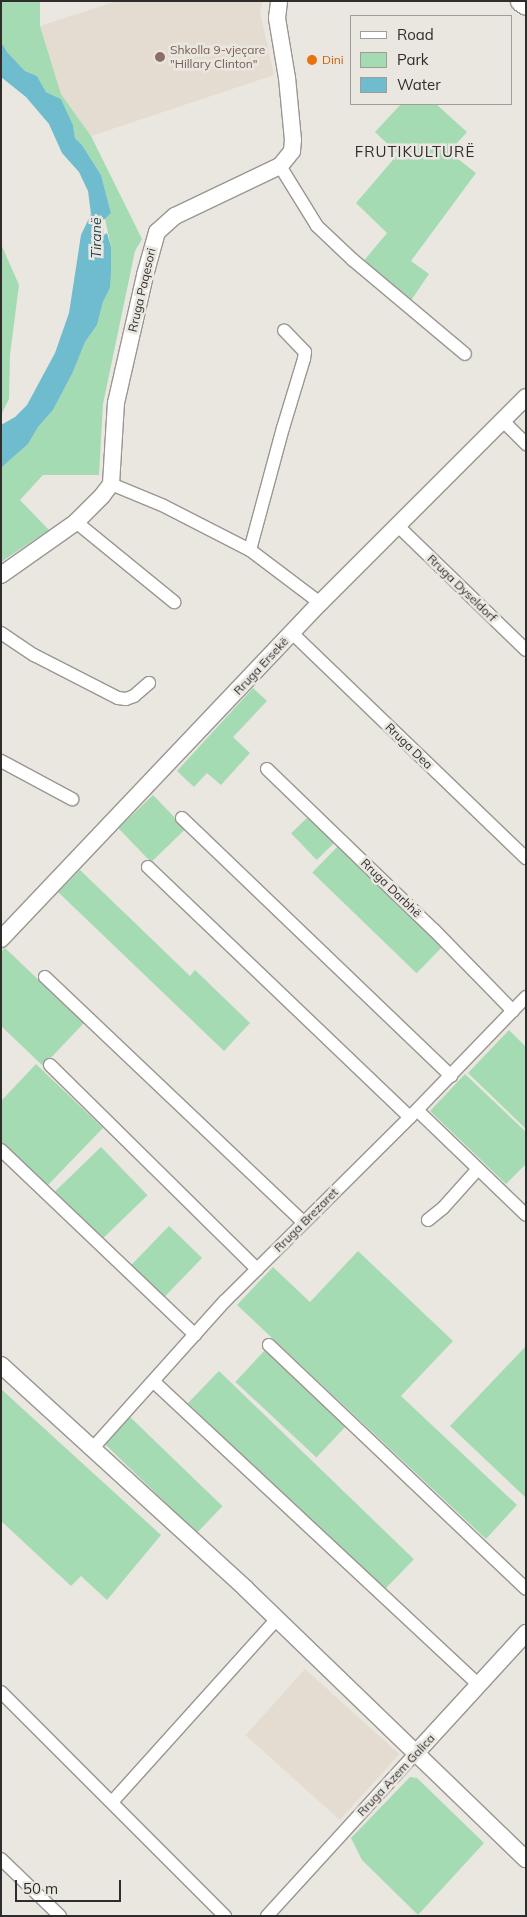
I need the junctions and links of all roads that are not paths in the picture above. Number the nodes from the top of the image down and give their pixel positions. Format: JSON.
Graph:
{"nodes":[{"id":1,"x":279,"y":1,"type":"edge"},
{"id":2,"x":520,"y":1,"type":"edge"},
{"id":3,"x":526,"y":5,"type":"edge"},
{"id":4,"x":280,"y":166,"type":"junction"},
{"id":5,"x":284,"y":330,"type":"dead end"},
{"id":6,"x":465,"y":354,"type":"dead end"},
{"id":7,"x":526,"y":397,"type":"edge"},
{"id":8,"x":503,"y":422,"type":"junction"},
{"id":9,"x":526,"y":444,"type":"edge"},
{"id":10,"x":111,"y":484,"type":"junction"},
{"id":11,"x":76,"y":522,"type":"junction"},
{"id":12,"x":398,"y":526,"type":"junction"},
{"id":13,"x":250,"y":550,"type":"junction"},
{"id":14,"x":1,"y":575,"type":"edge"},
{"id":15,"x":174,"y":602,"type":"dead end"},
{"id":16,"x":320,"y":603,"type":"junction"},
{"id":17,"x":1,"y":633,"type":"edge"},
{"id":18,"x":292,"y":633,"type":"junction"},
{"id":19,"x":526,"y":650,"type":"edge"},
{"id":20,"x":149,"y":683,"type":"dead end"},
{"id":21,"x":1,"y":761,"type":"edge"},
{"id":22,"x":267,"y":769,"type":"dead end"},
{"id":23,"x":72,"y":800,"type":"dead end"},
{"id":24,"x":182,"y":818,"type":"dead end"},
{"id":25,"x":526,"y":858,"type":"edge"},
{"id":26,"x":148,"y":867,"type":"dead end"},
{"id":27,"x":1,"y":939,"type":"edge"},
{"id":28,"x":45,"y":976,"type":"dead end"},
{"id":29,"x":526,"y":997,"type":"edge"},
{"id":30,"x":513,"y":1010,"type":"junction"},
{"id":31,"x":50,"y":1065,"type":"dead end"},
{"id":32,"x":451,"y":1076,"type":"junction"},
{"id":33,"x":414,"y":1113,"type":"junction"},
{"id":34,"x":1,"y":1150,"type":"edge"},
{"id":35,"x":478,"y":1168,"type":"junction"},
{"id":36,"x":526,"y":1215,"type":"edge"},
{"id":37,"x":428,"y":1220,"type":"dead end"},
{"id":38,"x":303,"y":1222,"type":"junction"},
{"id":39,"x":257,"y":1269,"type":"junction"},
{"id":40,"x":195,"y":1335,"type":"junction"},
{"id":41,"x":269,"y":1345,"type":"dead end"},
{"id":42,"x":1,"y":1365,"type":"edge"},
{"id":43,"x":154,"y":1382,"type":"junction"},
{"id":44,"x":92,"y":1449,"type":"junction"},
{"id":45,"x":526,"y":1590,"type":"edge"},
{"id":46,"x":277,"y":1619,"type":"junction"},
{"id":47,"x":526,"y":1633,"type":"edge"},
{"id":48,"x":479,"y":1685,"type":"junction"},
{"id":49,"x":1,"y":1692,"type":"edge"},
{"id":50,"x":416,"y":1753,"type":"junction"},
{"id":51,"x":112,"y":1802,"type":"junction"},
{"id":52,"x":1,"y":1859,"type":"edge"},
{"id":53,"x":526,"y":1859,"type":"edge"},
{"id":54,"x":60,"y":1916,"type":"edge"},
{"id":55,"x":225,"y":1916,"type":"edge"},
{"id":56,"x":267,"y":1916,"type":"edge"}],
"edges":[{"from":1,"to":4,"type":"street"},
{"from":2,"to":3,"type":"main road"},
{"from":4,"to":6,"type":"street"},
{"from":4,"to":10,"type":"street","name":"Rruga Paqesori"},
{"from":5,"to":13,"type":"street"},
{"from":7,"to":8,"type":"street","name":"Rruga Ersekë"},
{"from":8,"to":9,"type":"street"},
{"from":8,"to":12,"type":"street","name":"Rruga Ersekë"},
{"from":10,"to":11,"type":"street"},
{"from":10,"to":13,"type":"street"},
{"from":11,"to":14,"type":"street"},
{"from":11,"to":15,"type":"street"},
{"from":12,"to":16,"type":"street","name":"Rruga Ersekë"},
{"from":12,"to":19,"type":"street","name":"Rruga Dyseldorf"},
{"from":13,"to":16,"type":"street"},
{"from":16,"to":18,"type":"street","name":"Rruga Ersekë"},
{"from":17,"to":20,"type":"street"},
{"from":18,"to":25,"type":"street","name":"Rruga Dea"},
{"from":18,"to":27,"type":"street","name":"Rruga Ersekë"},
{"from":21,"to":23,"type":"street"},
{"from":22,"to":30,"type":"street","name":"Rruga Darbhë"},
{"from":24,"to":32,"type":"street"},
{"from":26,"to":33,"type":"street"},
{"from":28,"to":38,"type":"street"},
{"from":29,"to":30,"type":"street","name":"Rruga Brezaret"},
{"from":30,"to":32,"type":"street","name":"Rruga Brezaret"},
{"from":31,"to":39,"type":"street"},
{"from":32,"to":33,"type":"street","name":"Rruga Brezaret"},
{"from":33,"to":35,"type":"street"},
{"from":33,"to":38,"type":"street","name":"Rruga Brezaret"},
{"from":34,"to":40,"type":"street"},
{"from":35,"to":36,"type":"street"},
{"from":35,"to":37,"type":"street"},
{"from":38,"to":39,"type":"street","name":"Rruga Brezaret"},
{"from":39,"to":40,"type":"street","name":"Rruga Brezaret"},
{"from":40,"to":43,"type":"street","name":"Rruga Brezaret"},
{"from":41,"to":45,"type":"street"},
{"from":42,"to":44,"type":"street"},
{"from":43,"to":44,"type":"street","name":"Rruga Brezaret"},
{"from":43,"to":48,"type":"street"},
{"from":44,"to":46,"type":"street"},
{"from":46,"to":50,"type":"street"},
{"from":46,"to":51,"type":"street"},
{"from":47,"to":48,"type":"street","name":"Rruga Azem Galica"},
{"from":48,"to":50,"type":"street","name":"Rruga Azem Galica"},
{"from":49,"to":51,"type":"street"},
{"from":50,"to":53,"type":"street"},
{"from":50,"to":56,"type":"street","name":"Rruga Azem Galica"},
{"from":51,"to":55,"type":"street"},
{"from":52,"to":54,"type":"street"}]}
